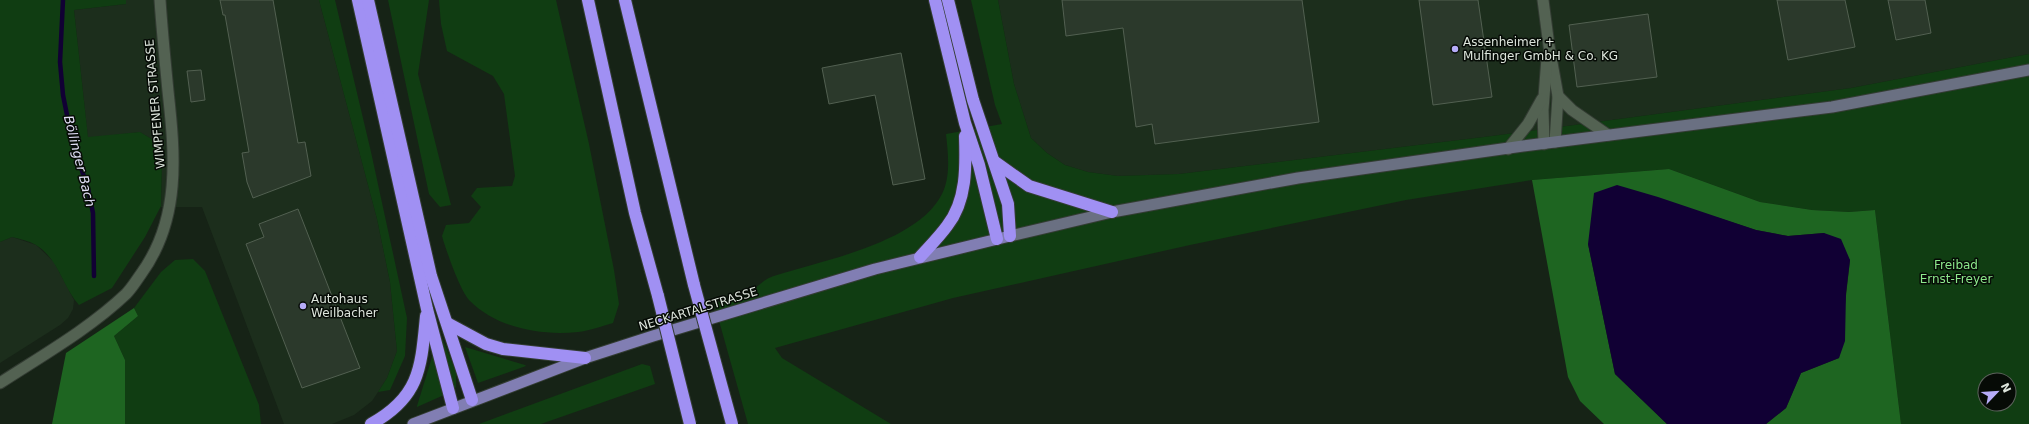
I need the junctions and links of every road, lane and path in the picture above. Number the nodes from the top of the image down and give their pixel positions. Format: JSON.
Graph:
{"nodes":[{"id":1,"x":160,"y":0,"type":"edge"},
{"id":2,"x":358,"y":0,"type":"edge"},
{"id":3,"x":368,"y":0,"type":"edge"},
{"id":4,"x":588,"y":0,"type":"edge"},
{"id":5,"x":625,"y":0,"type":"edge"},
{"id":6,"x":935,"y":0,"type":"edge"},
{"id":7,"x":948,"y":0,"type":"edge"},
{"id":8,"x":1543,"y":0,"type":"edge"},
{"id":9,"x":1549,"y":46,"type":"junction"},
{"id":10,"x":2029,"y":70,"type":"edge"},
{"id":11,"x":1558,"y":96,"type":"junction"},
{"id":12,"x":1544,"y":97,"type":"junction"},
{"id":13,"x":965,"y":123,"type":"junction"},
{"id":14,"x":1608,"y":135,"type":"junction"},
{"id":15,"x":1550,"y":143,"type":"junction"},
{"id":16,"x":1508,"y":148,"type":"junction"},
{"id":17,"x":995,"y":162,"type":"junction"},
{"id":18,"x":1112,"y":212,"type":"junction"},
{"id":19,"x":1010,"y":236,"type":"junction"},
{"id":20,"x":997,"y":239,"type":"junction"},
{"id":21,"x":920,"y":257,"type":"junction"},
{"id":22,"x":426,"y":309,"type":"junction"},
{"id":23,"x":92,"y":323,"type":"junction"},
{"id":24,"x":447,"y":323,"type":"junction"},
{"id":25,"x":585,"y":358,"type":"junction"},
{"id":26,"x":0,"y":377,"type":"edge"},
{"id":27,"x":0,"y":383,"type":"edge"},
{"id":28,"x":472,"y":400,"type":"junction"},
{"id":29,"x":453,"y":408,"type":"junction"},
{"id":30,"x":371,"y":424,"type":"edge"},
{"id":31,"x":413,"y":424,"type":"edge"},
{"id":32,"x":690,"y":424,"type":"edge"},
{"id":33,"x":732,"y":424,"type":"edge"}],
"edges":[{"from":1,"to":23,"type":"street","name":"WIMPFENER STRASSE"},
{"from":2,"to":22,"type":"highway"},
{"from":3,"to":24,"type":"highway"},
{"from":4,"to":32,"type":"highway","bridge":true},
{"from":5,"to":33,"type":"highway","bridge":true},
{"from":6,"to":13,"type":"highway"},
{"from":7,"to":17,"type":"highway"},
{"from":8,"to":9,"type":"street"},
{"from":9,"to":11,"type":"street"},
{"from":9,"to":12,"type":"street"},
{"from":10,"to":14,"type":"main road"},
{"from":11,"to":14,"type":"street"},
{"from":11,"to":15,"type":"street"},
{"from":12,"to":15,"type":"street"},
{"from":12,"to":16,"type":"street"},
{"from":13,"to":20,"type":"highway"},
{"from":13,"to":21,"type":"highway"},
{"from":14,"to":15,"type":"main road"},
{"from":15,"to":16,"type":"main road"},
{"from":16,"to":18,"type":"main road"},
{"from":17,"to":18,"type":"highway"},
{"from":17,"to":19,"type":"highway"},
{"from":18,"to":19,"type":"main road"},
{"from":19,"to":20,"type":"main road","name":"NECKARTALSTRASSE"},
{"from":20,"to":21,"type":"main road","name":"NECKARTALSTRASSE"},
{"from":21,"to":25,"type":"main road","name":"NECKARTALSTRASSE"},
{"from":22,"to":29,"type":"highway"},
{"from":22,"to":30,"type":"highway"},
{"from":23,"to":26,"type":"street","name":"WIMPFENER STRASSE"},
{"from":23,"to":27,"type":"street","name":"WIMPFENER STRASSE"},
{"from":24,"to":25,"type":"highway"},
{"from":24,"to":28,"type":"highway"},
{"from":25,"to":28,"type":"main road","name":"NECKARTALSTRASSE"},
{"from":28,"to":29,"type":"main road","name":"NECKARTALSTRASSE"},
{"from":29,"to":31,"type":"main road","name":"NECKARTALSTRASSE"}]}
